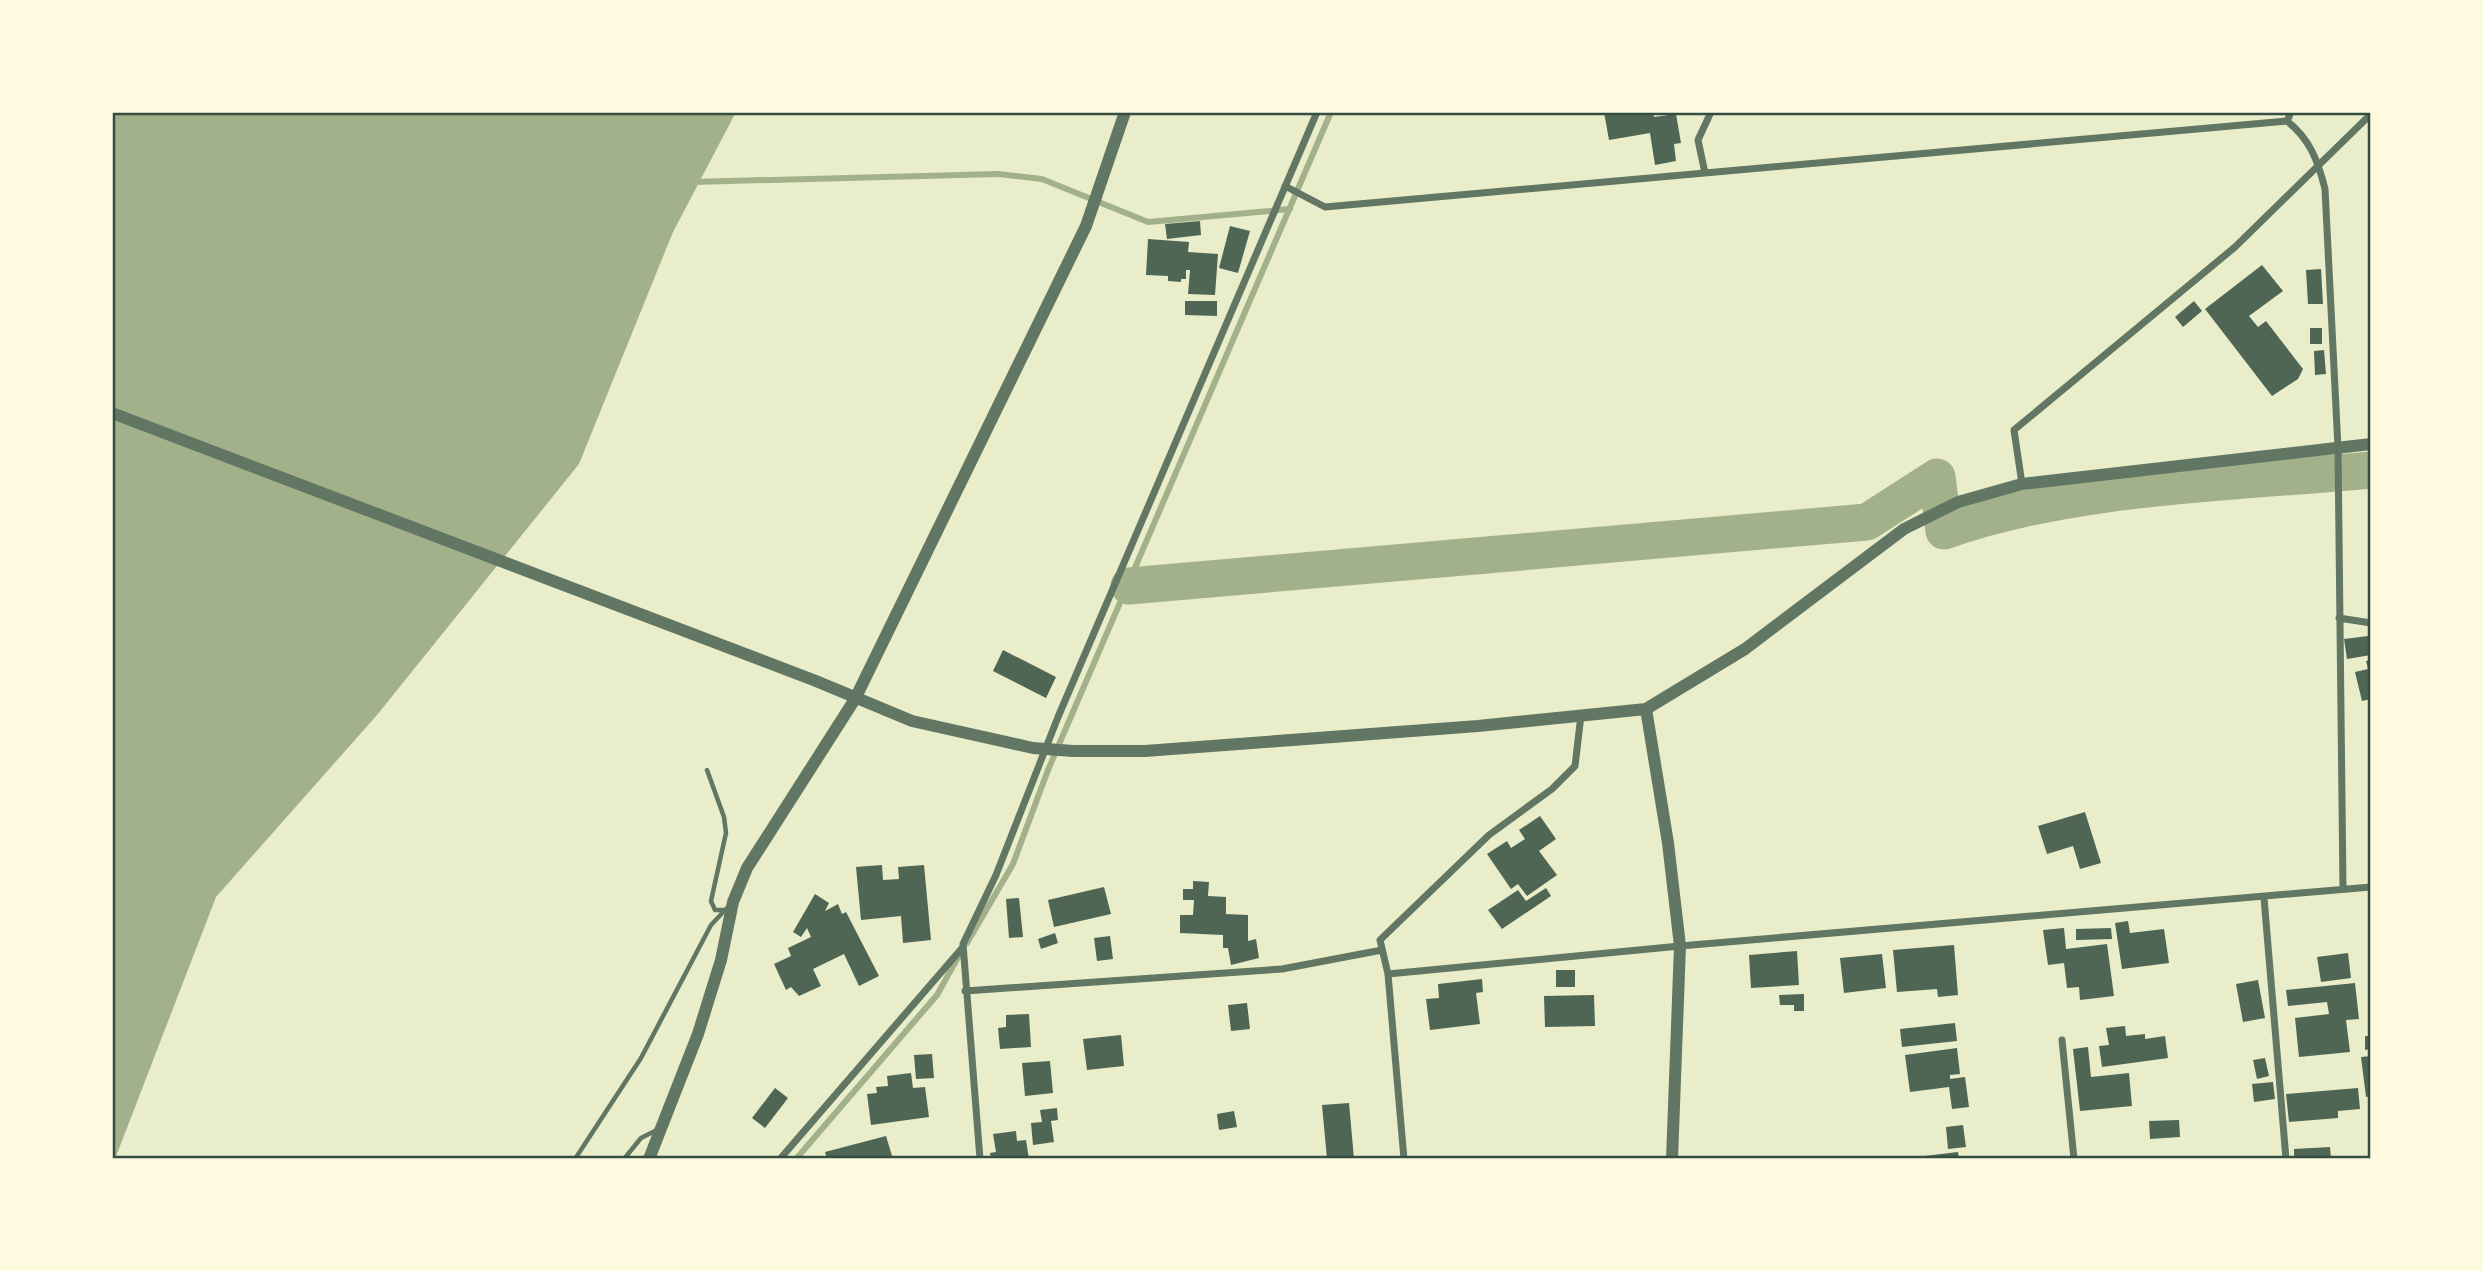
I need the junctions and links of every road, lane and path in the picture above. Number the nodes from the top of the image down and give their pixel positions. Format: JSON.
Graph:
{"nodes":[{"id":1,"x":1125,"y":112,"type":"edge"},
{"id":2,"x":1317,"y":112,"type":"edge"},
{"id":3,"x":1711,"y":112,"type":"edge"},
{"id":4,"x":2291,"y":112,"type":"edge"},
{"id":5,"x":2371,"y":114,"type":"edge"},
{"id":6,"x":2287,"y":121,"type":"junction"},
{"id":7,"x":2318,"y":164,"type":"junction"},
{"id":8,"x":1705,"y":173,"type":"junction"},
{"id":9,"x":1285,"y":186,"type":"junction"},
{"id":10,"x":112,"y":413,"type":"edge"},
{"id":11,"x":2371,"y":444,"type":"edge"},
{"id":12,"x":2338,"y":448,"type":"junction"},
{"id":13,"x":2022,"y":484,"type":"junction"},
{"id":14,"x":2339,"y":618,"type":"junction"},
{"id":15,"x":2371,"y":623,"type":"edge"},
{"id":16,"x":855,"y":698,"type":"junction"},
{"id":17,"x":1646,"y":709,"type":"junction"},
{"id":18,"x":1581,"y":715,"type":"junction"},
{"id":19,"x":706,"y":770,"type":"dead end"},
{"id":20,"x":2371,"y":887,"type":"edge"},
{"id":21,"x":2343,"y":889,"type":"junction"},
{"id":22,"x":2264,"y":898,"type":"junction"},
{"id":23,"x":729,"y":906,"type":"junction"},
{"id":24,"x":963,"y":946,"type":"junction"},
{"id":25,"x":1680,"y":946,"type":"junction"},
{"id":26,"x":1382,"y":950,"type":"junction"},
{"id":27,"x":1388,"y":974,"type":"junction"},
{"id":28,"x":965,"y":991,"type":"junction"},
{"id":29,"x":2062,"y":1040,"type":"dead end"},
{"id":30,"x":663,"y":1128,"type":"junction"},
{"id":31,"x":575,"y":1159,"type":"edge"},
{"id":32,"x":624,"y":1159,"type":"edge"},
{"id":33,"x":649,"y":1159,"type":"edge"},
{"id":34,"x":780,"y":1159,"type":"edge"},
{"id":35,"x":980,"y":1159,"type":"edge"},
{"id":36,"x":1404,"y":1159,"type":"edge"},
{"id":37,"x":1672,"y":1159,"type":"edge"},
{"id":38,"x":2074,"y":1159,"type":"edge"},
{"id":39,"x":2287,"y":1159,"type":"edge"}],
"edges":[{"from":1,"to":16,"type":"street"},
{"from":2,"to":9,"type":"street"},
{"from":3,"to":8,"type":"street"},
{"from":4,"to":6,"type":"street"},
{"from":5,"to":7,"type":"street"},
{"from":6,"to":7,"type":"street"},
{"from":6,"to":8,"type":"street"},
{"from":7,"to":12,"type":"street"},
{"from":7,"to":13,"type":"street"},
{"from":8,"to":9,"type":"street"},
{"from":9,"to":24,"type":"street"},
{"from":10,"to":16,"type":"street"},
{"from":11,"to":12,"type":"street"},
{"from":12,"to":13,"type":"street"},
{"from":12,"to":14,"type":"street"},
{"from":13,"to":17,"type":"street"},
{"from":14,"to":15,"type":"street"},
{"from":14,"to":21,"type":"street"},
{"from":16,"to":18,"type":"street"},
{"from":16,"to":23,"type":"street"},
{"from":17,"to":18,"type":"street"},
{"from":17,"to":25,"type":"street"},
{"from":18,"to":26,"type":"street"},
{"from":19,"to":23,"type":"lane"},
{"from":20,"to":21,"type":"street"},
{"from":21,"to":22,"type":"street"},
{"from":22,"to":25,"type":"street"},
{"from":22,"to":39,"type":"street"},
{"from":23,"to":30,"type":"street"},
{"from":23,"to":31,"type":"lane"},
{"from":24,"to":28,"type":"street"},
{"from":24,"to":34,"type":"street"},
{"from":25,"to":27,"type":"street"},
{"from":25,"to":37,"type":"street"},
{"from":26,"to":27,"type":"street"},
{"from":26,"to":28,"type":"street"},
{"from":27,"to":36,"type":"street"},
{"from":28,"to":35,"type":"street"},
{"from":29,"to":38,"type":"street"},
{"from":30,"to":32,"type":"lane"},
{"from":30,"to":33,"type":"street"}]}
